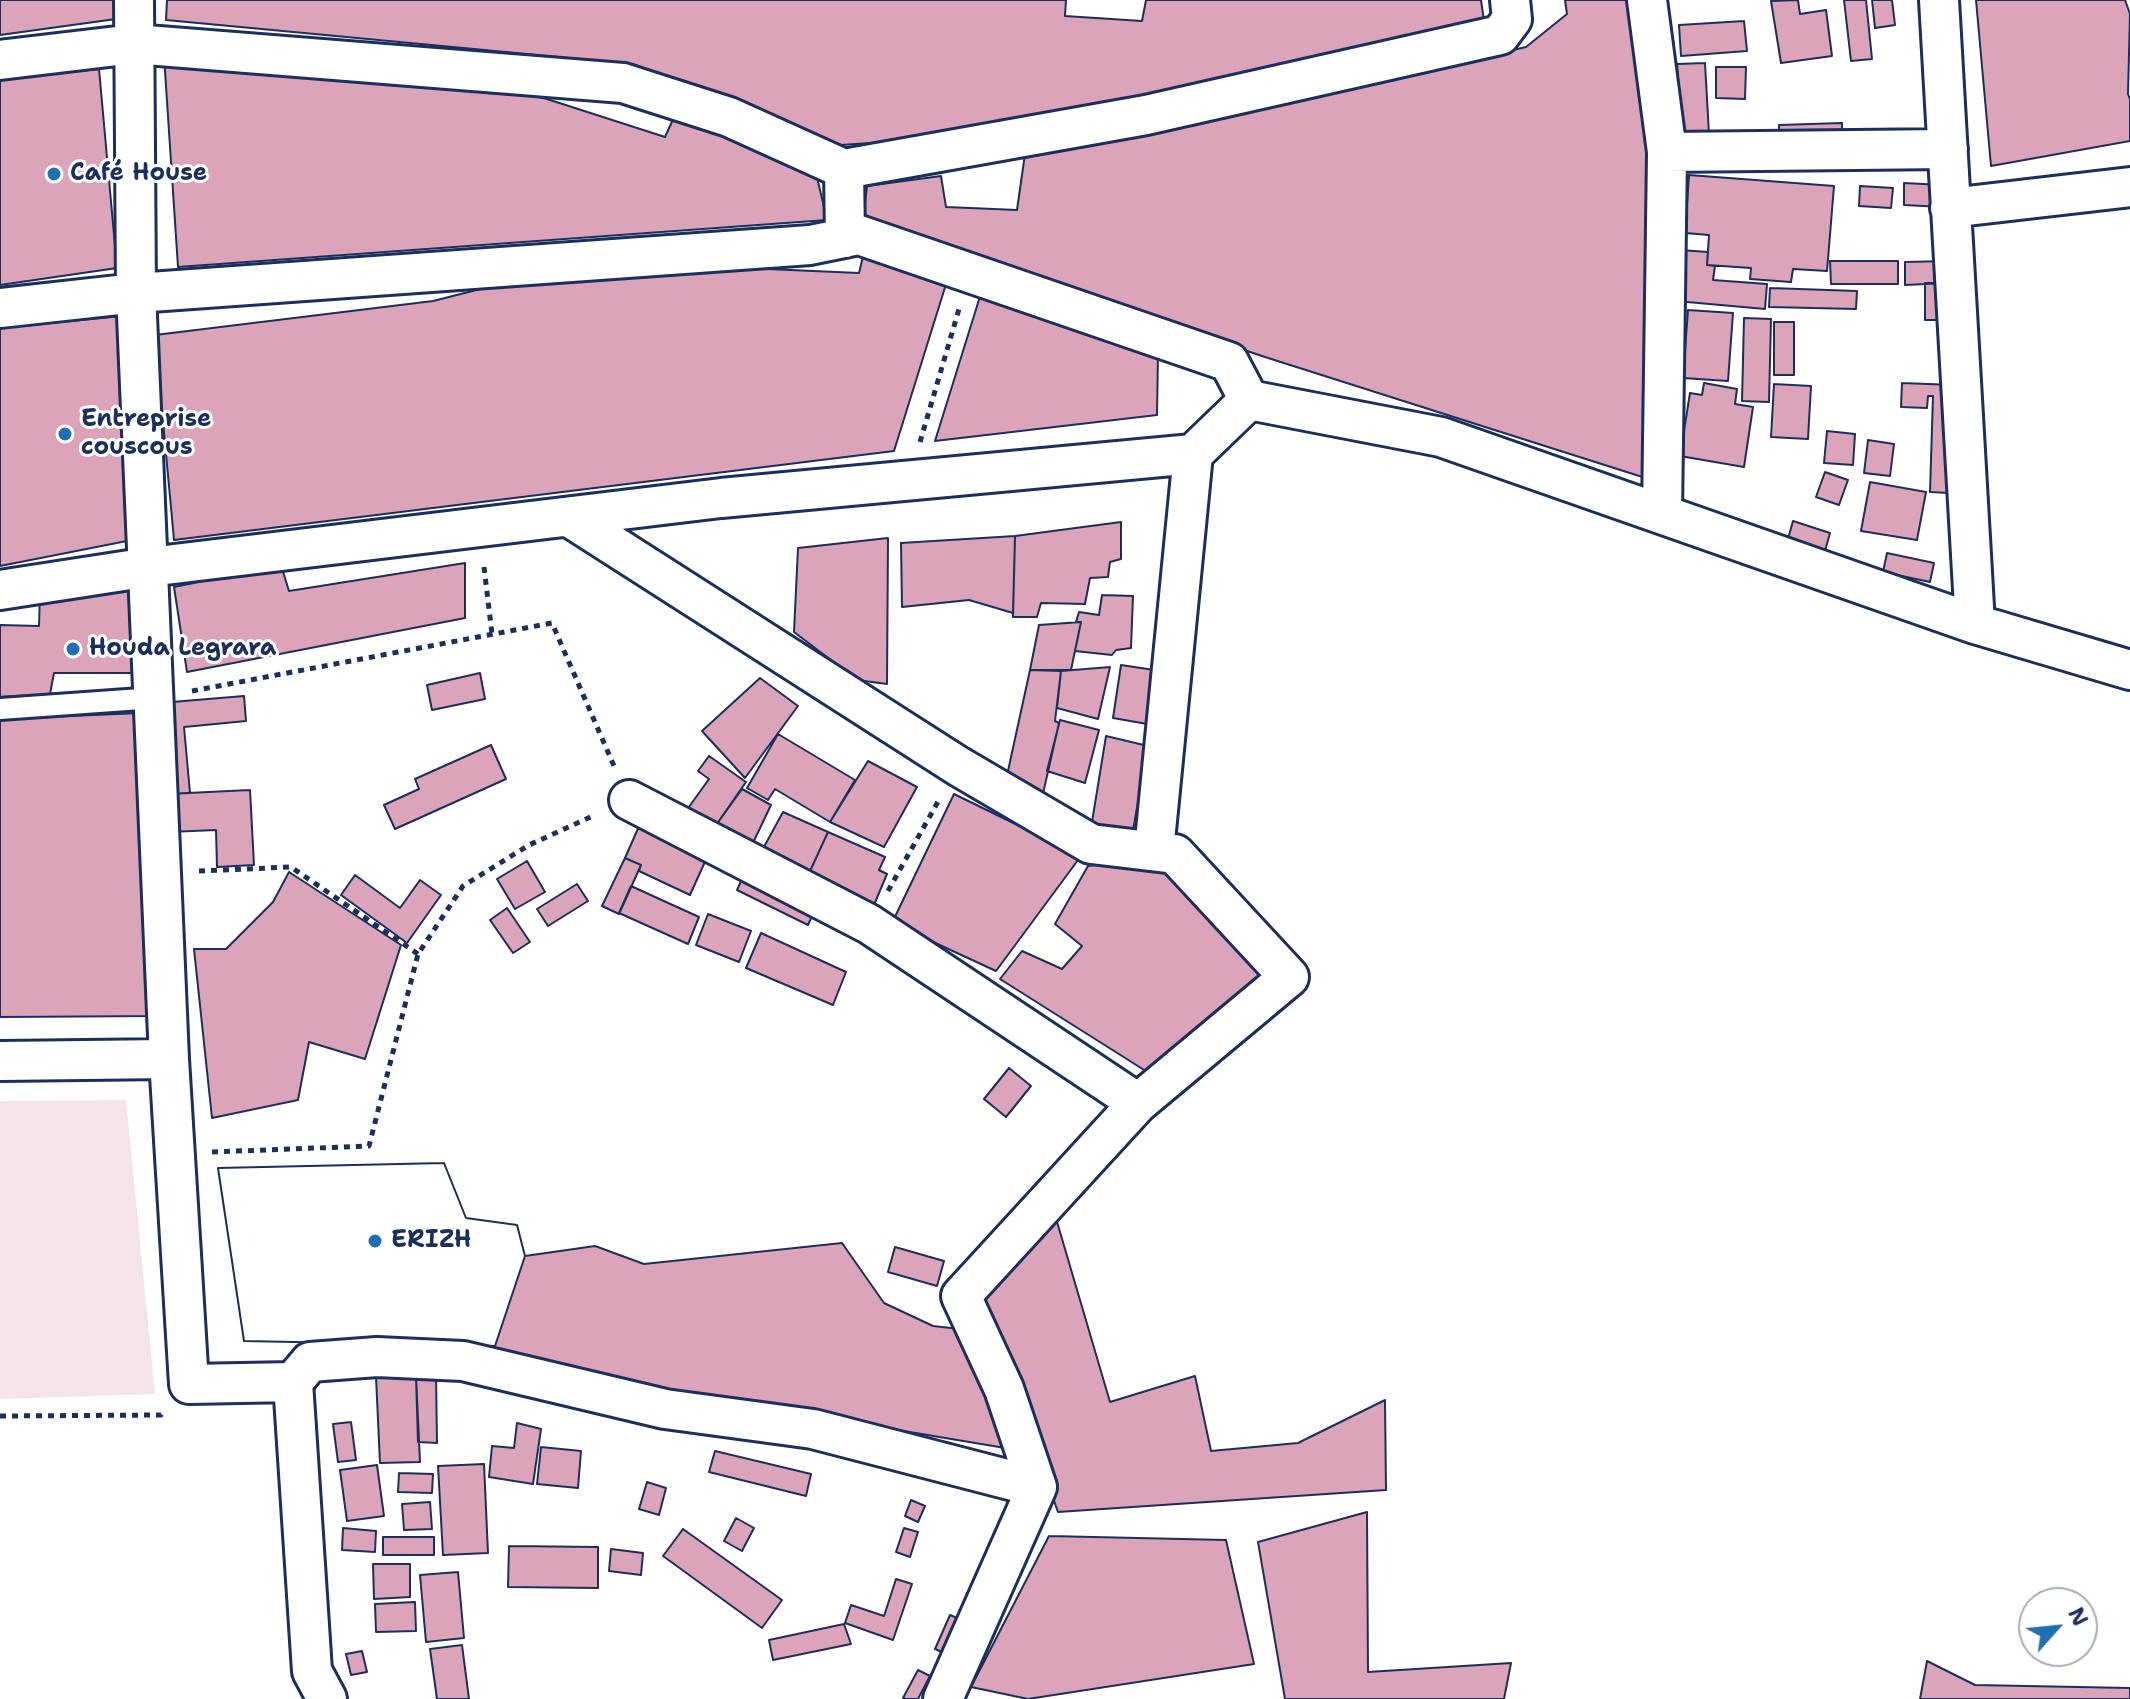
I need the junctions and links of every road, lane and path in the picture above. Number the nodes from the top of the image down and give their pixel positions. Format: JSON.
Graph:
{"nodes":[{"id":1,"x":134,"y":0,"type":"edge"},
{"id":2,"x":1510,"y":0,"type":"edge"},
{"id":3,"x":1647,"y":0,"type":"edge"},
{"id":4,"x":1939,"y":0,"type":"edge"},
{"id":5,"x":134,"y":44,"type":"junction"},
{"id":6,"x":0,"y":60,"type":"edge"},
{"id":7,"x":1948,"y":149,"type":"junction"},
{"id":8,"x":1667,"y":152,"type":"junction"},
{"id":9,"x":844,"y":169,"type":"junction"},
{"id":10,"x":2130,"y":187,"type":"edge"},
{"id":11,"x":1950,"y":208,"type":"junction"},
{"id":12,"x":845,"y":238,"type":"junction"},
{"id":13,"x":969,"y":274,"type":"junction"},
{"id":14,"x":136,"y":293,"type":"junction"},
{"id":15,"x":0,"y":308,"type":"edge"},
{"id":16,"x":1249,"y":400,"type":"junction"},
{"id":17,"x":1193,"y":454,"type":"junction"},
{"id":18,"x":909,"y":481,"type":"junction"},
{"id":19,"x":1662,"y":514,"type":"junction"},
{"id":20,"x":569,"y":517,"type":"junction"},
{"id":21,"x":479,"y":528,"type":"junction"},
{"id":22,"x":149,"y":567,"type":"junction"},
{"id":23,"x":0,"y":590,"type":"edge"},
{"id":24,"x":1975,"y":624,"type":"junction"},
{"id":25,"x":492,"y":634,"type":"junction"},
{"id":26,"x":2130,"y":670,"type":"edge"},
{"id":27,"x":155,"y":698,"type":"junction"},
{"id":28,"x":0,"y":709,"type":"edge"},
{"id":29,"x":958,"y":766,"type":"junction"},
{"id":30,"x":629,"y":800,"type":"junction"},
{"id":31,"x":1154,"y":851,"type":"junction"},
{"id":32,"x":162,"y":873,"type":"junction"},
{"id":33,"x":869,"y":924,"type":"junction"},
{"id":34,"x":418,"y":954,"type":"junction"},
{"id":35,"x":169,"y":1059,"type":"junction"},
{"id":36,"x":0,"y":1061,"type":"edge"},
{"id":37,"x":1138,"y":1103,"type":"junction"},
{"id":38,"x":175,"y":1154,"type":"junction"},
{"id":39,"x":293,"y":1382,"type":"junction"},
{"id":40,"x":189,"y":1384,"type":"junction"},
{"id":41,"x":0,"y":1416,"type":"edge"},
{"id":42,"x":1037,"y":1487,"type":"junction"},
{"id":43,"x":327,"y":1699,"type":"edge"},
{"id":44,"x":943,"y":1699,"type":"edge"}],
"edges":[{"from":1,"to":5,"type":"street"},
{"from":2,"to":9,"type":"street"},
{"from":3,"to":8,"type":"street"},
{"from":4,"to":7,"type":"street"},
{"from":5,"to":6,"type":"street"},
{"from":5,"to":9,"type":"street"},
{"from":5,"to":14,"type":"street"},
{"from":7,"to":8,"type":"street"},
{"from":7,"to":11,"type":"street"},
{"from":8,"to":19,"type":"street"},
{"from":9,"to":12,"type":"street"},
{"from":10,"to":11,"type":"street"},
{"from":11,"to":24,"type":"street"},
{"from":12,"to":13,"type":"street"},
{"from":12,"to":14,"type":"street"},
{"from":13,"to":16,"type":"street"},
{"from":13,"to":18,"type":"path"},
{"from":14,"to":15,"type":"street"},
{"from":14,"to":22,"type":"street"},
{"from":16,"to":17,"type":"street"},
{"from":16,"to":19,"type":"street"},
{"from":17,"to":18,"type":"street"},
{"from":17,"to":31,"type":"street"},
{"from":18,"to":20,"type":"street"},
{"from":19,"to":24,"type":"street"},
{"from":20,"to":21,"type":"street"},
{"from":20,"to":29,"type":"street"},
{"from":21,"to":22,"type":"street"},
{"from":21,"to":25,"type":"path"},
{"from":22,"to":23,"type":"street"},
{"from":22,"to":27,"type":"street"},
{"from":24,"to":26,"type":"street"},
{"from":25,"to":27,"type":"path"},
{"from":25,"to":30,"type":"path"},
{"from":27,"to":28,"type":"lane"},
{"from":27,"to":32,"type":"street"},
{"from":29,"to":31,"type":"street"},
{"from":29,"to":33,"type":"path"},
{"from":30,"to":33,"type":"street"},
{"from":30,"to":34,"type":"path"},
{"from":31,"to":37,"type":"street"},
{"from":32,"to":34,"type":"path"},
{"from":32,"to":35,"type":"street"},
{"from":33,"to":37,"type":"street"},
{"from":34,"to":38,"type":"path"},
{"from":35,"to":36,"type":"street"},
{"from":35,"to":38,"type":"street"},
{"from":37,"to":42,"type":"street"},
{"from":38,"to":40,"type":"street"},
{"from":39,"to":40,"type":"street"},
{"from":39,"to":42,"type":"street"},
{"from":39,"to":43,"type":"street"},
{"from":40,"to":41,"type":"path"},
{"from":42,"to":44,"type":"street"}]}
